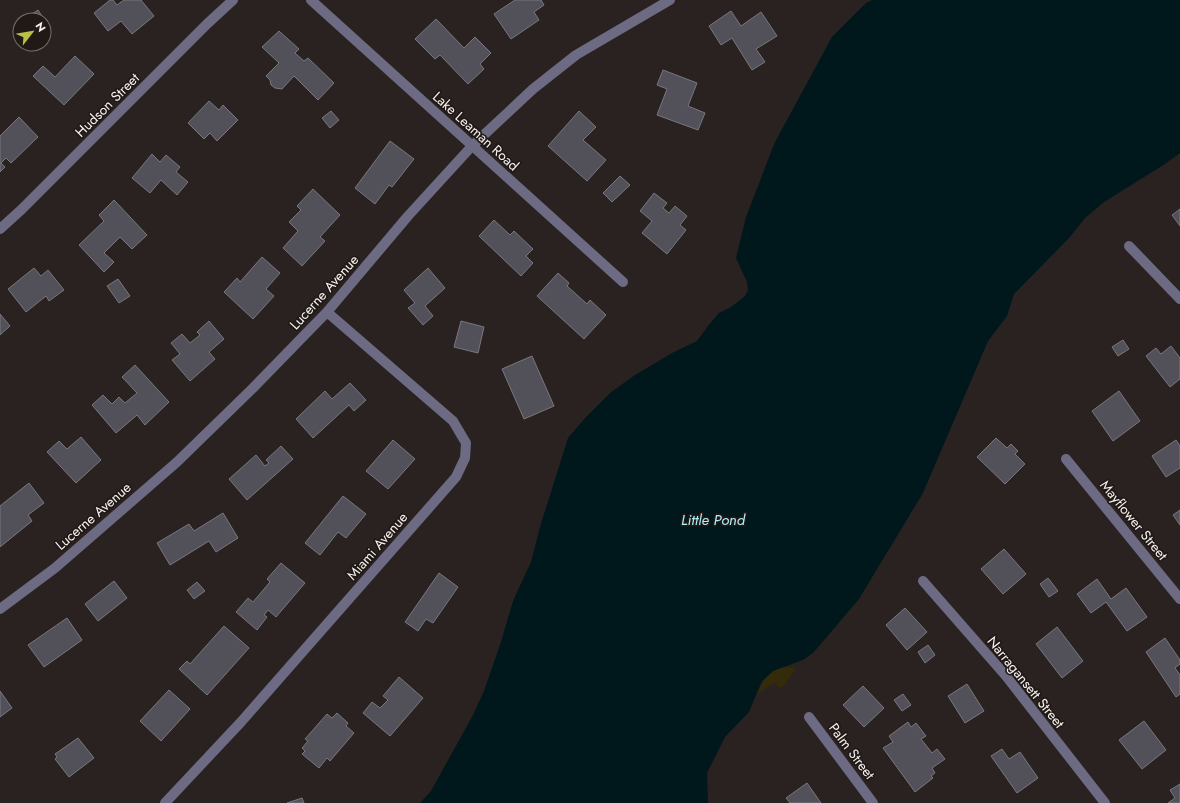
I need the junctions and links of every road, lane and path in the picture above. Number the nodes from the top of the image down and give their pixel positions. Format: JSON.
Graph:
{"nodes":[{"id":1,"x":233,"y":0,"type":"edge"},
{"id":2,"x":311,"y":0,"type":"edge"},
{"id":3,"x":670,"y":0,"type":"edge"},
{"id":4,"x":472,"y":146,"type":"junction"},
{"id":5,"x":0,"y":229,"type":"edge"},
{"id":6,"x":1129,"y":246,"type":"dead end"},
{"id":7,"x":623,"y":282,"type":"dead end"},
{"id":8,"x":1180,"y":299,"type":"edge"},
{"id":9,"x":327,"y":312,"type":"junction"},
{"id":10,"x":1066,"y":459,"type":"dead end"},
{"id":11,"x":923,"y":581,"type":"dead end"},
{"id":12,"x":1180,"y":598,"type":"edge"},
{"id":13,"x":0,"y":608,"type":"edge"},
{"id":14,"x":809,"y":717,"type":"dead end"},
{"id":15,"x":165,"y":803,"type":"edge"},
{"id":16,"x":873,"y":803,"type":"edge"},
{"id":17,"x":1105,"y":803,"type":"edge"}],
"edges":[{"from":1,"to":5,"type":"street","name":"Hudson Street"},
{"from":2,"to":4,"type":"street","name":"Lake Leaman Road"},
{"from":3,"to":4,"type":"street","name":"Lucerne Avenue"},
{"from":4,"to":7,"type":"street","name":"Lake Leaman Road"},
{"from":4,"to":9,"type":"street","name":"Lucerne Avenue"},
{"from":6,"to":8,"type":"street"},
{"from":9,"to":13,"type":"street","name":"Lucerne Avenue"},
{"from":9,"to":15,"type":"street","name":"Miami Avenue"},
{"from":10,"to":12,"type":"street","name":"Mayflower Street"},
{"from":11,"to":17,"type":"street","name":"Narragansett Street"},
{"from":14,"to":16,"type":"street","name":"Palm Street"}]}
